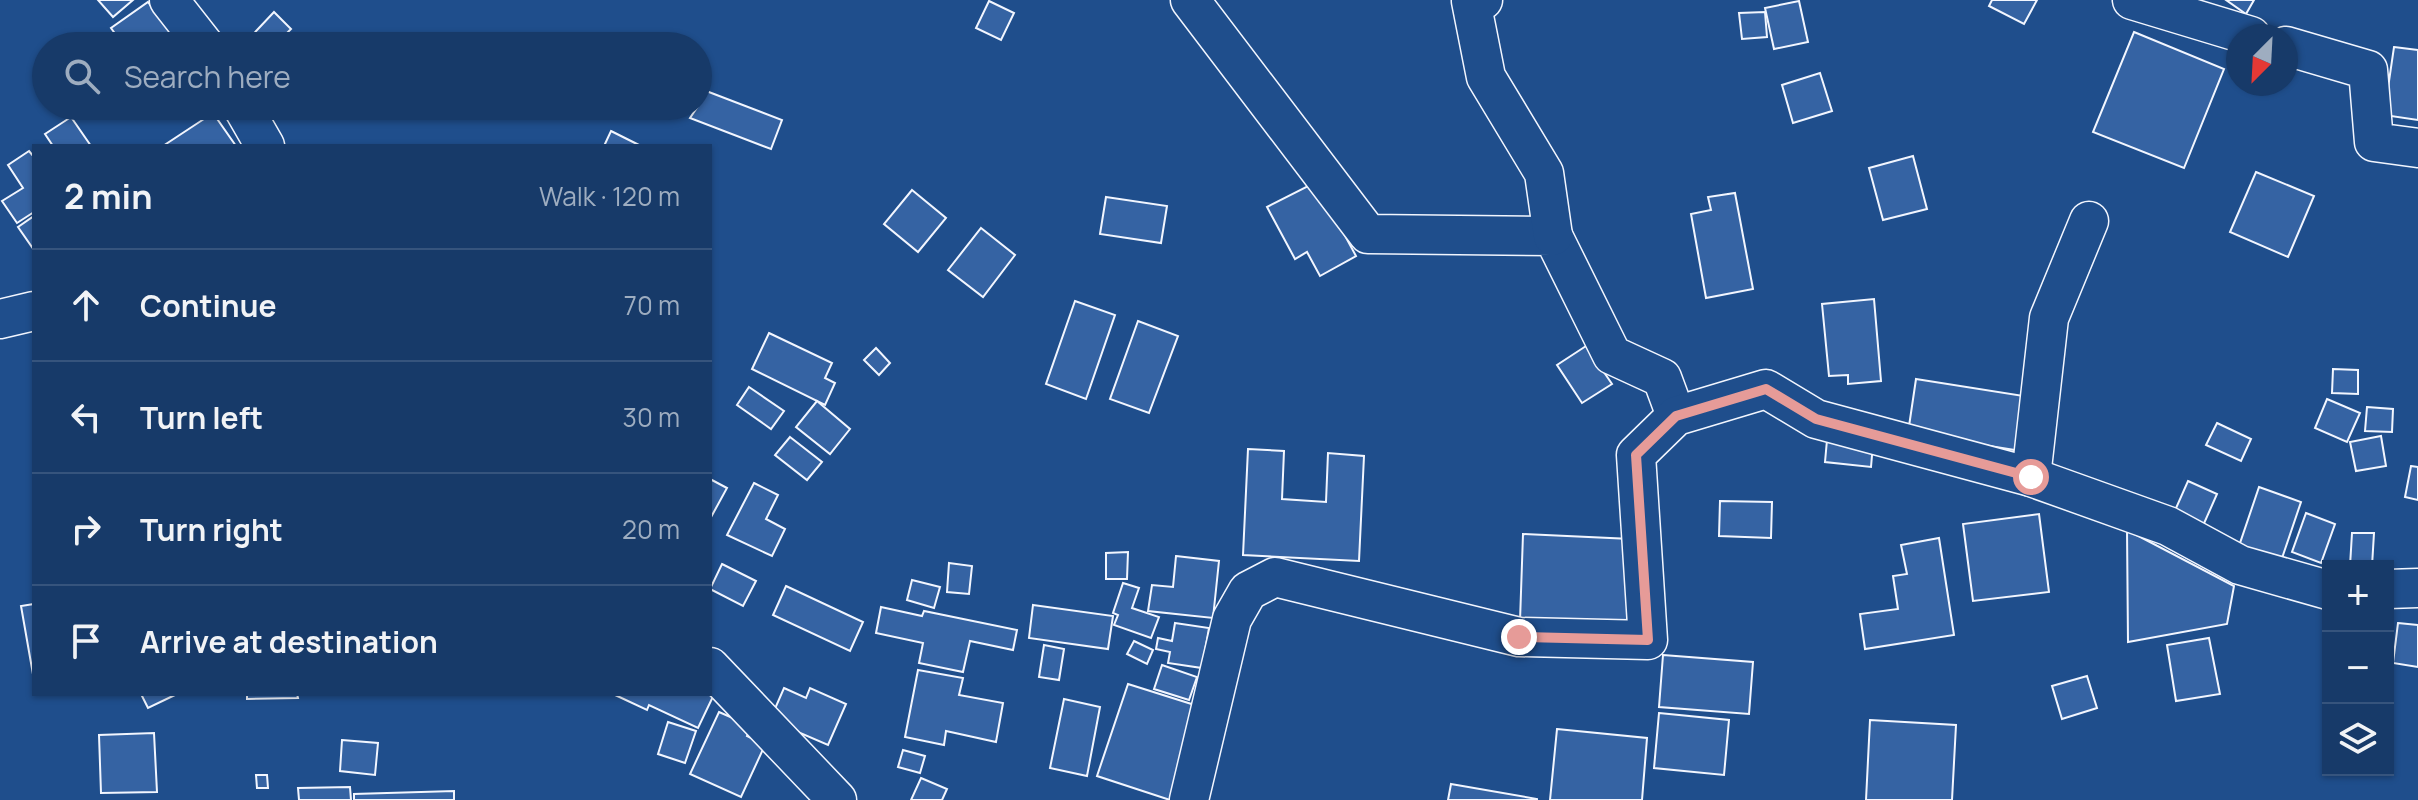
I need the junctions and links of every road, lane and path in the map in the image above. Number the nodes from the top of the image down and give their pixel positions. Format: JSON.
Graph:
{"nodes":[{"id":1,"x":169,"y":0,"type":"edge"},
{"id":2,"x":1190,"y":0,"type":"edge"},
{"id":3,"x":1483,"y":0,"type":"edge"},
{"id":4,"x":2132,"y":0,"type":"edge"},
{"id":5,"x":2226,"y":28,"type":"edge"},
{"id":6,"x":194,"y":32,"type":"edge"},
{"id":7,"x":2298,"y":50,"type":"edge"},
{"id":8,"x":250,"y":120,"type":"edge"},
{"id":9,"x":264,"y":144,"type":"edge"},
{"id":10,"x":2418,"y":148,"type":"edge"},
{"id":11,"x":2089,"y":221,"type":"dead end"},
{"id":12,"x":1553,"y":236,"type":"junction"},
{"id":13,"x":32,"y":311,"type":"edge"},
{"id":14,"x":0,"y":319,"type":"edge"},
{"id":15,"x":1676,"y":416,"type":"junction"},
{"id":16,"x":2031,"y":477,"type":"junction"},
{"id":17,"x":2322,"y":588,"type":"edge"},
{"id":18,"x":2418,"y":588,"type":"edge"},
{"id":19,"x":2394,"y":589,"type":"edge"},
{"id":20,"x":712,"y":669,"type":"edge"},
{"id":21,"x":837,"y":800,"type":"edge"},
{"id":22,"x":1189,"y":800,"type":"edge"}],
"edges":[{"from":1,"to":6,"type":"street"},
{"from":2,"to":12,"type":"street"},
{"from":3,"to":12,"type":"street"},
{"from":4,"to":5,"type":"street"},
{"from":7,"to":10,"type":"street"},
{"from":8,"to":9,"type":"street"},
{"from":11,"to":16,"type":"street"},
{"from":12,"to":15,"type":"street"},
{"from":13,"to":14,"type":"street"},
{"from":15,"to":16,"type":"street"},
{"from":15,"to":22,"type":"street"},
{"from":16,"to":17,"type":"street"},
{"from":18,"to":19,"type":"street"},
{"from":20,"to":21,"type":"street"}]}
